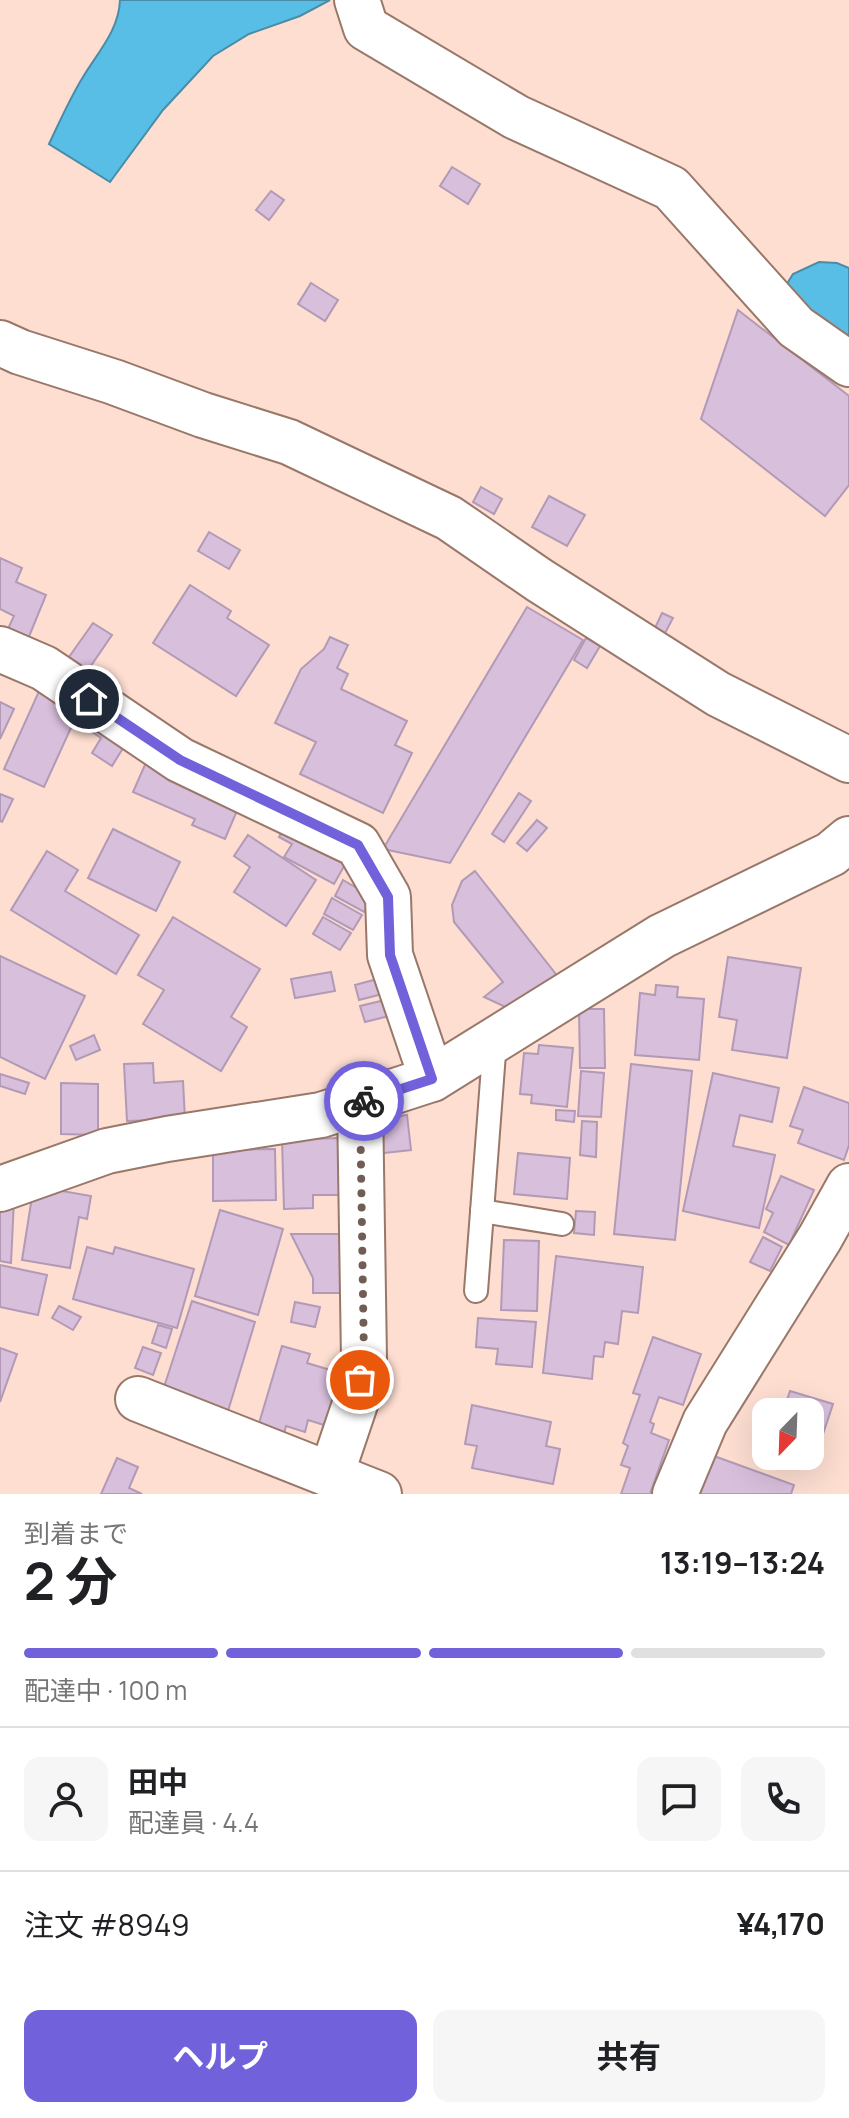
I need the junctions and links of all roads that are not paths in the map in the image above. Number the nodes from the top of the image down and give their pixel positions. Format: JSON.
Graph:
{"nodes":[{"id":1,"x":357,"y":0,"type":"edge"},
{"id":2,"x":0,"y":343,"type":"edge"},
{"id":3,"x":849,"y":364,"type":"edge"},
{"id":4,"x":0,"y":649,"type":"edge"},
{"id":5,"x":849,"y":760,"type":"edge"},
{"id":6,"x":849,"y":839,"type":"edge"},
{"id":7,"x":495,"y":1040,"type":"junction"},
{"id":8,"x":432,"y":1079,"type":"junction"},
{"id":9,"x":360,"y":1102,"type":"junction"},
{"id":10,"x":849,"y":1186,"type":"edge"},
{"id":11,"x":0,"y":1189,"type":"edge"},
{"id":12,"x":482,"y":1211,"type":"junction"},
{"id":13,"x":562,"y":1224,"type":"dead end"},
{"id":14,"x":476,"y":1291,"type":"dead end"},
{"id":15,"x":138,"y":1399,"type":"dead end"},
{"id":16,"x":331,"y":1475,"type":"junction"},
{"id":17,"x":379,"y":1494,"type":"edge"},
{"id":18,"x":675,"y":1494,"type":"edge"}],
"edges":[{"from":1,"to":3,"type":"street"},
{"from":2,"to":5,"type":"street"},
{"from":4,"to":8,"type":"street"},
{"from":6,"to":7,"type":"street"},
{"from":7,"to":8,"type":"street"},
{"from":7,"to":12,"type":"lane"},
{"from":8,"to":9,"type":"street"},
{"from":9,"to":11,"type":"street"},
{"from":9,"to":16,"type":"street"},
{"from":10,"to":18,"type":"street"},
{"from":12,"to":13,"type":"lane"},
{"from":12,"to":14,"type":"lane"},
{"from":15,"to":16,"type":"street"},
{"from":16,"to":17,"type":"street"}]}
